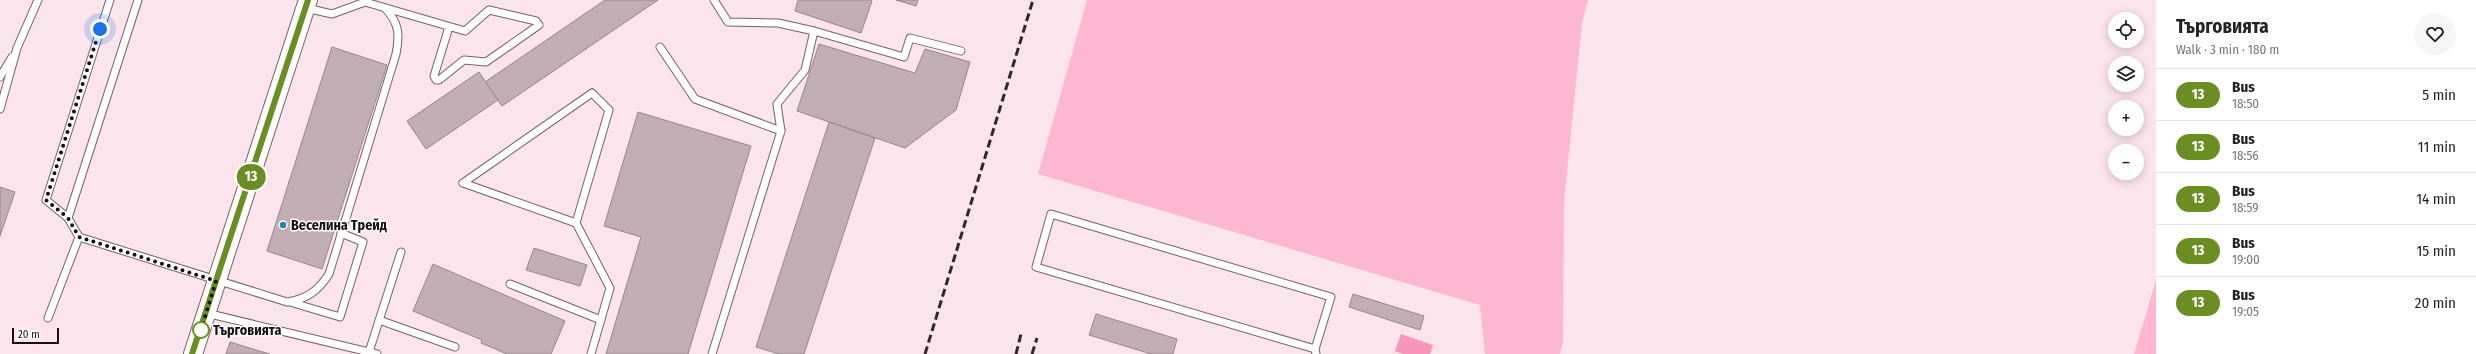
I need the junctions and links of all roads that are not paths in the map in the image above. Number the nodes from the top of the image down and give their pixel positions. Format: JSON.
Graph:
{"nodes":[{"id":1,"x":38,"y":0,"type":"edge"},
{"id":2,"x":110,"y":0,"type":"edge"},
{"id":3,"x":138,"y":0,"type":"edge"},
{"id":4,"x":714,"y":0,"type":"edge"},
{"id":5,"x":307,"y":4,"type":"edge"},
{"id":6,"x":385,"y":8,"type":"junction"},
{"id":7,"x":449,"y":27,"type":"junction"},
{"id":8,"x":814,"y":31,"type":"junction"},
{"id":9,"x":660,"y":46,"type":"dead end"},
{"id":10,"x":17,"y":48,"type":"junction"},
{"id":11,"x":961,"y":51,"type":"dead end"},
{"id":12,"x":0,"y":77,"type":"edge"},
{"id":13,"x":0,"y":109,"type":"edge"},
{"id":14,"x":781,"y":131,"type":"junction"},
{"id":15,"x":68,"y":218,"type":"junction"},
{"id":16,"x":576,"y":223,"type":"junction"},
{"id":17,"x":341,"y":234,"type":"junction"},
{"id":18,"x":79,"y":237,"type":"junction"},
{"id":19,"x":401,"y":252,"type":"dead end"},
{"id":20,"x":216,"y":281,"type":"junction"},
{"id":21,"x":510,"y":284,"type":"dead end"},
{"id":22,"x":287,"y":302,"type":"junction"},
{"id":23,"x":206,"y":313,"type":"junction"},
{"id":24,"x":48,"y":318,"type":"dead end"},
{"id":25,"x":379,"y":320,"type":"junction"},
{"id":26,"x":601,"y":320,"type":"junction"},
{"id":27,"x":455,"y":347,"type":"dead end"},
{"id":28,"x":1316,"y":351,"type":"edge"},
{"id":29,"x":373,"y":353,"type":"edge"},
{"id":30,"x":192,"y":354,"type":"edge"},
{"id":31,"x":591,"y":354,"type":"edge"},
{"id":32,"x":712,"y":354,"type":"edge"}],
"edges":[{"from":1,"to":10,"type":"lane"},
{"from":2,"to":15,"type":"lane"},
{"from":3,"to":15,"type":"lane"},
{"from":4,"to":8,"type":"lane"},
{"from":5,"to":6,"type":"lane"},
{"from":5,"to":20,"type":"street"},
{"from":6,"to":7,"type":"lane"},
{"from":6,"to":17,"type":"lane"},
{"from":7,"to":7,"type":"lane"},
{"from":8,"to":11,"type":"lane"},
{"from":8,"to":14,"type":"lane"},
{"from":9,"to":14,"type":"lane"},
{"from":10,"to":12,"type":"lane"},
{"from":10,"to":13,"type":"lane"},
{"from":14,"to":32,"type":"lane"},
{"from":15,"to":18,"type":"lane"},
{"from":16,"to":16,"type":"lane"},
{"from":16,"to":26,"type":"lane"},
{"from":17,"to":22,"type":"lane"},
{"from":17,"to":22,"type":"lane"},
{"from":18,"to":20,"type":"lane"},
{"from":18,"to":24,"type":"lane"},
{"from":19,"to":25,"type":"lane"},
{"from":20,"to":22,"type":"lane"},
{"from":20,"to":23,"type":"street"},
{"from":21,"to":26,"type":"lane"},
{"from":23,"to":29,"type":"lane"},
{"from":23,"to":30,"type":"street"},
{"from":25,"to":27,"type":"lane"},
{"from":25,"to":29,"type":"lane"},
{"from":26,"to":31,"type":"lane"},
{"from":28,"to":28,"type":"lane"}]}
